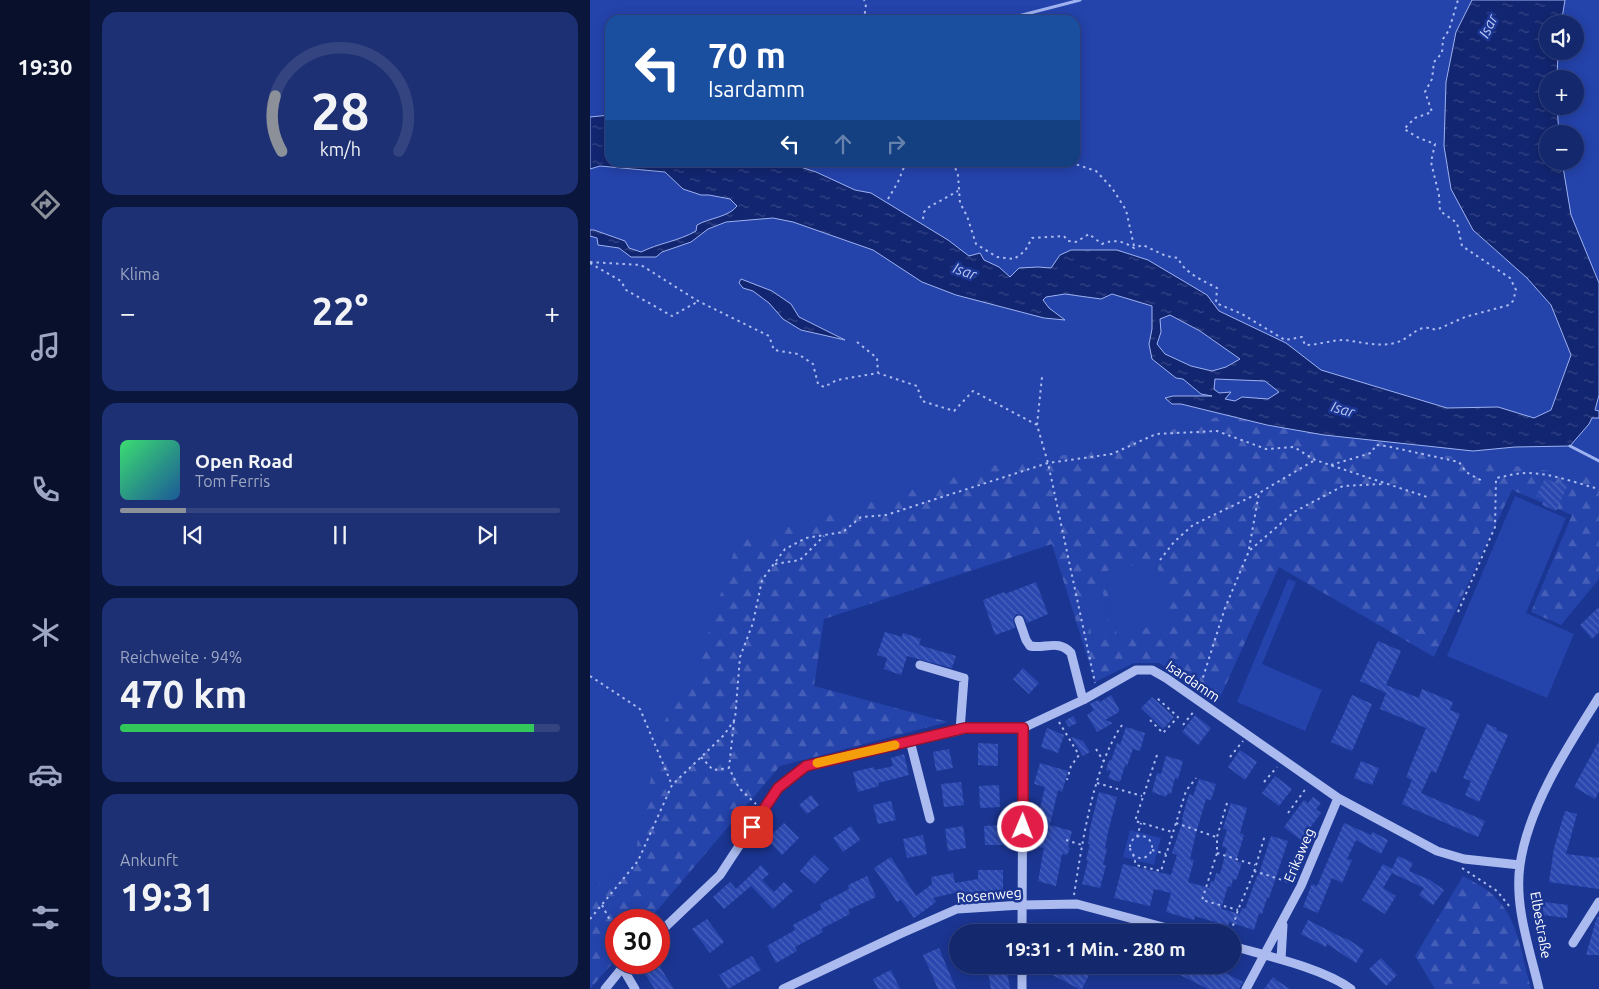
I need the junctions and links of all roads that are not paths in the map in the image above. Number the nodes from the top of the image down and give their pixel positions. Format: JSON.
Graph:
{"nodes":[{"id":1,"x":1019,"y":620,"type":"dead end"},
{"id":2,"x":920,"y":666,"type":"dead end"},
{"id":3,"x":1599,"y":697,"type":"edge"},
{"id":4,"x":1083,"y":700,"type":"junction"},
{"id":5,"x":1596,"y":708,"type":"edge"},
{"id":6,"x":1023,"y":728,"type":"junction"},
{"id":7,"x":960,"y":730,"type":"junction"},
{"id":8,"x":910,"y":741,"type":"junction"},
{"id":9,"x":1338,"y":798,"type":"junction"},
{"id":10,"x":930,"y":819,"type":"dead end"},
{"id":11,"x":1520,"y":865,"type":"junction"},
{"id":12,"x":1599,"y":902,"type":"edge"},
{"id":13,"x":1022,"y":905,"type":"junction"},
{"id":14,"x":1283,"y":921,"type":"junction"},
{"id":15,"x":670,"y":923,"type":"edge"},
{"id":16,"x":1022,"y":924,"type":"edge"},
{"id":17,"x":1151,"y":924,"type":"edge"},
{"id":18,"x":1573,"y":943,"type":"dead end"},
{"id":19,"x":1241,"y":948,"type":"edge"},
{"id":20,"x":1265,"y":955,"type":"junction"},
{"id":21,"x":1281,"y":959,"type":"junction"},
{"id":22,"x":617,"y":974,"type":"edge"},
{"id":23,"x":628,"y":974,"type":"edge"},
{"id":24,"x":1022,"y":974,"type":"edge"},
{"id":25,"x":605,"y":989,"type":"edge"},
{"id":26,"x":635,"y":989,"type":"edge"},
{"id":27,"x":783,"y":989,"type":"edge"},
{"id":28,"x":1022,"y":989,"type":"edge"},
{"id":29,"x":1246,"y":989,"type":"edge"},
{"id":30,"x":1351,"y":989,"type":"edge"},
{"id":31,"x":1539,"y":989,"type":"edge"}],
"edges":[{"from":1,"to":4,"type":"street"},
{"from":2,"to":7,"type":"street"},
{"from":3,"to":5,"type":"street"},
{"from":4,"to":6,"type":"street","name":"Isardamm"},
{"from":4,"to":9,"type":"street","name":"Isardamm"},
{"from":5,"to":11,"type":"street"},
{"from":6,"to":7,"type":"street","name":"Isardamm"},
{"from":6,"to":13,"type":"street"},
{"from":7,"to":8,"type":"street","name":"Isardamm"},
{"from":8,"to":10,"type":"street"},
{"from":8,"to":15,"type":"street","name":"Isardamm"},
{"from":9,"to":11,"type":"street","name":"Isardamm"},
{"from":9,"to":14,"type":"street","name":"Erikaweg"},
{"from":11,"to":31,"type":"street","name":"Elbestraße"},
{"from":12,"to":18,"type":"street"},
{"from":13,"to":16,"type":"street"},
{"from":13,"to":17,"type":"street","name":"Rosenweg"},
{"from":13,"to":27,"type":"street","name":"Rosenweg"},
{"from":14,"to":20,"type":"street","name":"Erikaweg"},
{"from":14,"to":21,"type":"street","name":"Erikaweg"},
{"from":19,"to":20,"type":"street"},
{"from":20,"to":21,"type":"street"},
{"from":20,"to":29,"type":"street","name":"Erikaweg"},
{"from":21,"to":30,"type":"street"},
{"from":22,"to":25,"type":"street"},
{"from":23,"to":26,"type":"street"},
{"from":24,"to":28,"type":"street"}]}
